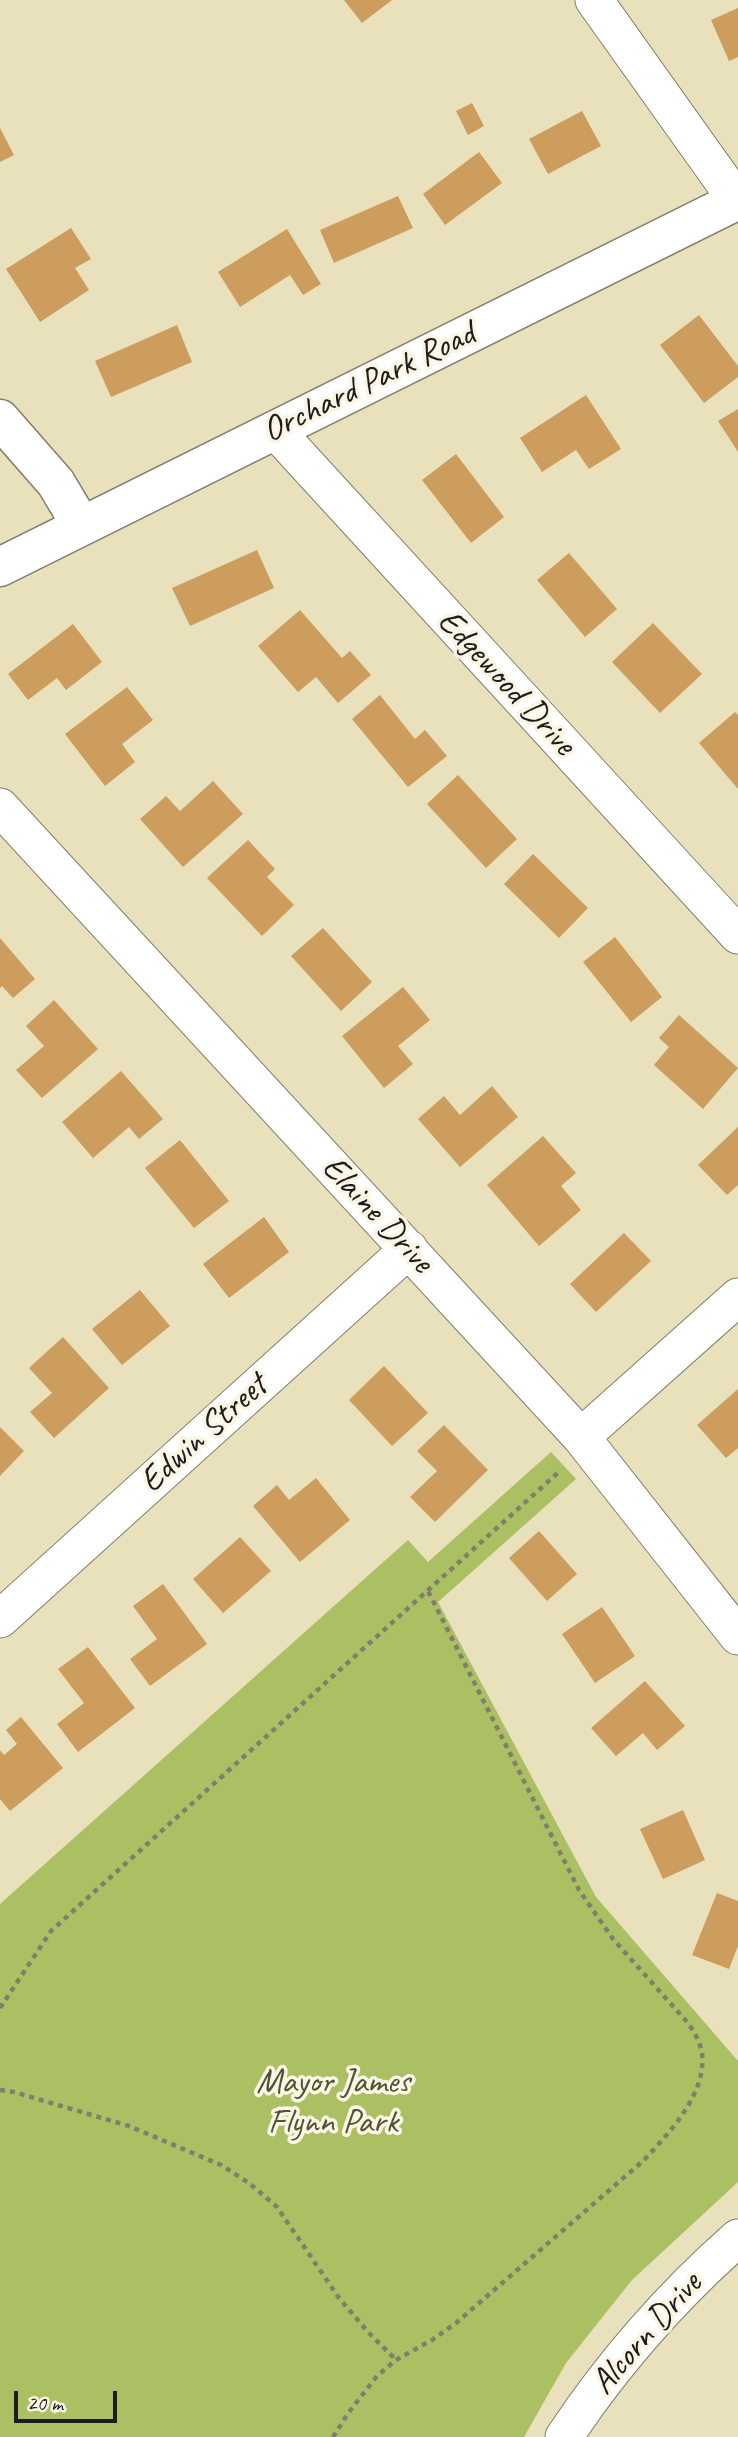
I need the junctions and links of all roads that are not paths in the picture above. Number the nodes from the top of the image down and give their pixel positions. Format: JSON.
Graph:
{"nodes":[{"id":1,"x":594,"y":0,"type":"edge"},
{"id":2,"x":738,"y":201,"type":"edge"},
{"id":3,"x":0,"y":419,"type":"edge"},
{"id":4,"x":275,"y":430,"type":"junction"},
{"id":5,"x":81,"y":525,"type":"junction"},
{"id":6,"x":0,"y":567,"type":"edge"},
{"id":7,"x":0,"y":807,"type":"edge"},
{"id":8,"x":738,"y":935,"type":"edge"},
{"id":9,"x":409,"y":1249,"type":"junction"},
{"id":10,"x":738,"y":1297,"type":"edge"},
{"id":11,"x":585,"y":1441,"type":"junction"},
{"id":12,"x":0,"y":1619,"type":"edge"},
{"id":13,"x":738,"y":1636,"type":"edge"},
{"id":14,"x":738,"y":2238,"type":"edge"},
{"id":15,"x":564,"y":2437,"type":"edge"}],
"edges":[{"from":1,"to":2,"type":"street"},
{"from":2,"to":4,"type":"street","name":"Orchard Park Road"},
{"from":3,"to":5,"type":"street"},
{"from":4,"to":5,"type":"street","name":"Orchard Park Road"},
{"from":4,"to":8,"type":"street","name":"Edgewood Drive"},
{"from":5,"to":6,"type":"street","name":"Orchard Park Road"},
{"from":7,"to":9,"type":"street","name":"Elaine Drive"},
{"from":9,"to":11,"type":"street","name":"Elaine Drive"},
{"from":9,"to":12,"type":"street","name":"Edwin Street"},
{"from":10,"to":11,"type":"street"},
{"from":11,"to":13,"type":"street","name":"Elaine Drive"},
{"from":14,"to":15,"type":"street","name":"Alcorn Drive"}]}
